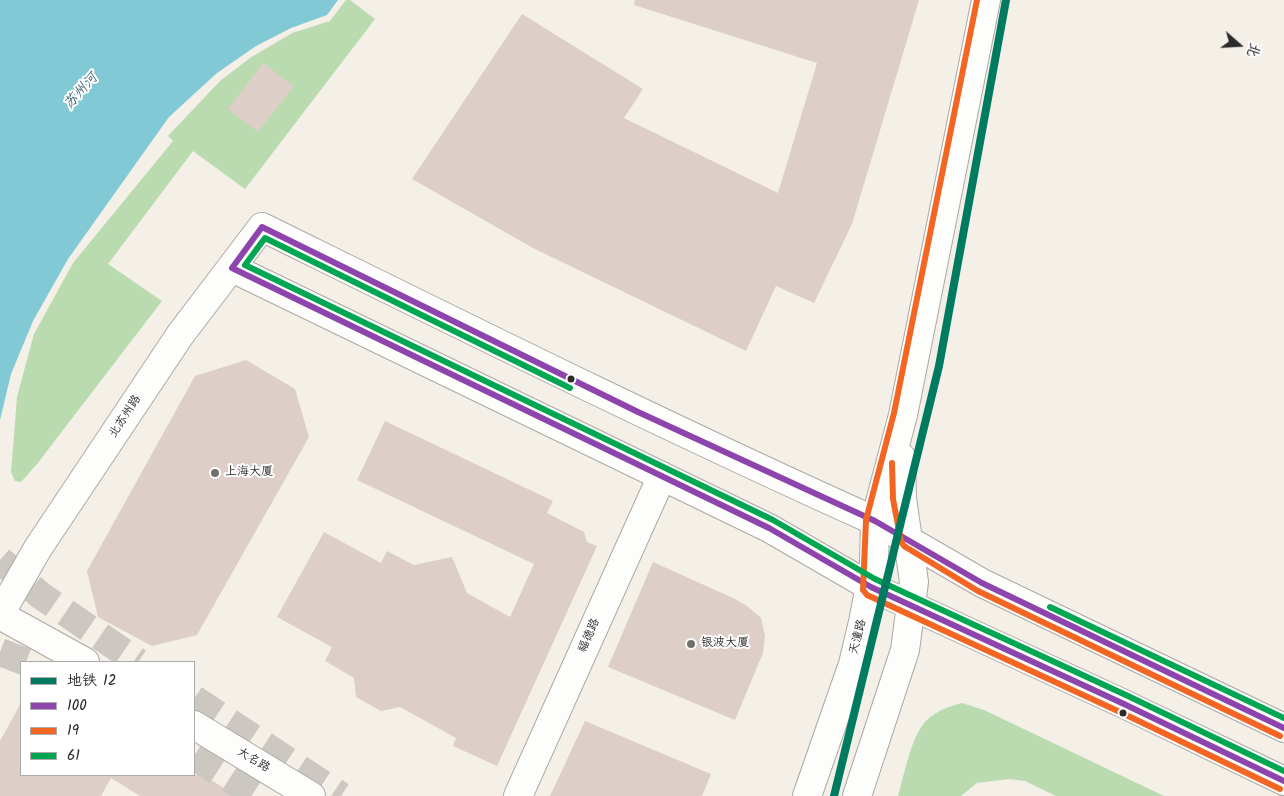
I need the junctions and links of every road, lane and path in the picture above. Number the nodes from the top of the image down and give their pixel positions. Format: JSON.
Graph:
{"nodes":[{"id":1,"x":986,"y":0,"type":"edge"},
{"id":2,"x":232,"y":268,"type":"junction"},
{"id":3,"x":903,"y":415,"type":"junction"},
{"id":4,"x":662,"y":476,"type":"junction"},
{"id":5,"x":875,"y":521,"type":"junction"},
{"id":6,"x":909,"y":539,"type":"junction"},
{"id":7,"x":871,"y":587,"type":"junction"},
{"id":8,"x":909,"y":606,"type":"junction"},
{"id":9,"x":0,"y":615,"type":"edge"},
{"id":10,"x":83,"y":661,"type":"edge"},
{"id":11,"x":195,"y":726,"type":"edge"},
{"id":12,"x":1284,"y":728,"type":"edge"},
{"id":13,"x":1284,"y":781,"type":"edge"},
{"id":14,"x":311,"y":796,"type":"edge"},
{"id":15,"x":518,"y":796,"type":"edge"},
{"id":16,"x":807,"y":796,"type":"edge"},
{"id":17,"x":857,"y":796,"type":"edge"}],
"edges":[{"from":1,"to":3,"type":"street","name":"天潼路"},
{"from":2,"to":4,"type":"street"},
{"from":2,"to":5,"type":"street","name":"北苏州路"},
{"from":2,"to":9,"type":"street","name":"北苏州路"},
{"from":3,"to":5,"type":"street","name":"天潼路"},
{"from":3,"to":6,"type":"street","name":"天潼路"},
{"from":4,"to":7,"type":"street"},
{"from":4,"to":15,"type":"street","name":"福德路"},
{"from":5,"to":6,"type":"street"},
{"from":5,"to":7,"type":"street","name":"天潼路"},
{"from":6,"to":8,"type":"street","name":"天潼路"},
{"from":6,"to":12,"type":"street"},
{"from":7,"to":8,"type":"street"},
{"from":7,"to":16,"type":"street","name":"天潼路"},
{"from":8,"to":13,"type":"street"},
{"from":8,"to":17,"type":"street","name":"天潼路"},
{"from":9,"to":10,"type":"street"},
{"from":11,"to":14,"type":"street","name":"大名路"}]}
